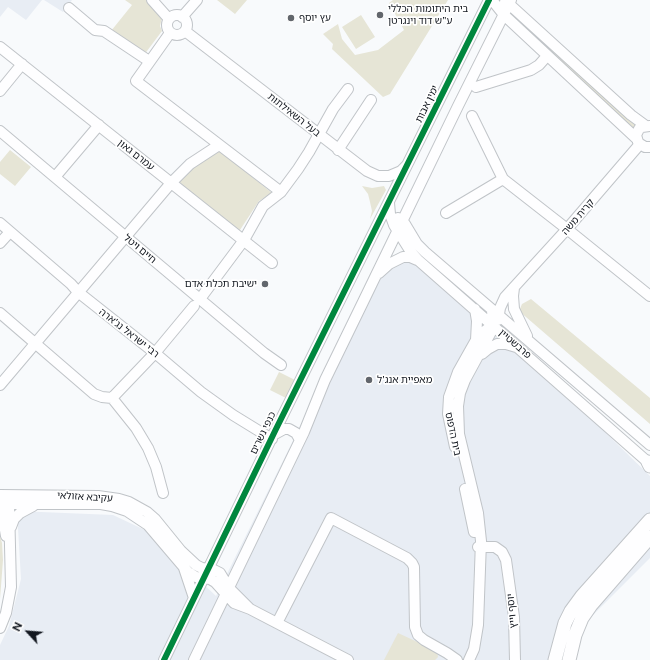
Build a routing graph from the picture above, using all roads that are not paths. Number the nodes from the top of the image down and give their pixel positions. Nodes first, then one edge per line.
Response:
1 (152, 0) edge
2 (197, 0) edge
3 (491, 0) edge
4 (499, 0) edge
5 (510, 2) edge
6 (69, 8) dead end
7 (504, 15) junction
8 (182, 17) junction
9 (169, 19) junction
10 (185, 31) junction
11 (520, 31) junction
12 (170, 33) junction
13 (495, 33) junction
14 (0, 47) edge
15 (547, 56) junction
16 (149, 61) junction
17 (22, 64) junction
18 (476, 87) dead end
19 (348, 89) dead end
20 (0, 91) edge
21 (371, 100) dead end
22 (472, 116) dead end
23 (99, 125) junction
24 (648, 126) edge
25 (0, 131) edge
26 (319, 134) junction
27 (219, 144) junction
28 (644, 146) edge
29 (338, 150) junction
30 (408, 164) junction
31 (55, 177) junction
32 (503, 179) junction
33 (171, 183) junction
34 (281, 192) junction
35 (446, 213) dead end
36 (387, 217) junction
37 (403, 222) junction
38 (0, 223) edge
39 (567, 229) junction
40 (398, 231) junction
41 (10, 232) junction
42 (126, 237) junction
43 (244, 240) junction
44 (0, 243) edge
45 (418, 260) junction
46 (272, 263) dead end
47 (374, 279) junction
48 (511, 291) junction
49 (78, 292) junction
50 (650, 296) edge
51 (197, 303) junction
52 (477, 305) junction
53 (0, 313) edge
54 (498, 321) junction
55 (476, 340) junction
56 (530, 341) junction
57 (35, 343) junction
58 (520, 348) junction
59 (155, 353) junction
60 (476, 360) junction
61 (281, 365) dead end
62 (0, 385) edge
63 (112, 398) junction
64 (270, 436) junction
65 (300, 440) junction
66 (650, 445) edge
67 (649, 464) edge
68 (163, 493) dead end
69 (3, 501) edge
70 (36, 505) junction
71 (649, 520) edge
72 (5, 528) edge
73 (650, 537) edge
74 (480, 549) junction
75 (216, 552) junction
76 (186, 563) junction
77 (206, 574) junction
78 (228, 591) junction
79 (194, 598) junction
80 (277, 623) junction
81 (0, 628) edge
82 (445, 656) edge
83 (164, 660) edge
84 (194, 660) edge
85 (348, 660) edge
86 (457, 660) edge
87 (464, 660) edge
88 (469, 660) edge
89 (516, 660) edge
90 (556, 660) edge
91 (569, 660) edge

1 - 9 street
2 - 8 street
3 - 7 street
3 - 30 street, ימין אבות
4 - 5 street
5 - 7 street
5 - 24 street
6 - 16 street
7 - 11 street
7 - 13 street
8 - 9 street
8 - 10 street
9 - 12 street
10 - 12 street
10 - 26 street, בעל השאילתות
11 - 13 street
11 - 15 street
12 - 16 street
13 - 37 street
14 - 17 street, עמרם גאון
15 - 18 street
15 - 28 street
16 - 27 street
17 - 20 street
17 - 23 street, עמרם גאון
19 - 26 street
21 - 29 street
22 - 32 street
23 - 31 street
23 - 33 street, עמרם גאון
24 - 28 street, קרית משה
25 - 31 street, חיים ויטל
26 - 29 street, בעל השאילתות
26 - 34 street
27 - 33 street
27 - 34 street
28 - 39 street, קרית משה
29 - 30 street, בעל השאילתות
30 - 36 street, ימין אבות
31 - 42 street, חיים ויטל
32 - 35 street
32 - 39 street
33 - 42 street
33 - 43 street, עמרם גאון
34 - 43 street
36 - 37 street
36 - 40 street, פרבשטיין
36 - 64 street, כנפי נשרים
37 - 40 street
37 - 52 street, פרבשטיין
38 - 41 street, רבי ישראל נג'ארה
39 - 48 street, קרית משה
39 - 50 street
40 - 45 street, פרבשטיין
40 - 47 street
41 - 44 street
41 - 49 street, רבי ישראל נג'ארה
42 - 49 street
42 - 51 street, חיים ויטל
43 - 46 street, עמרם גאון
43 - 51 street
45 - 47 street
45 - 52 street, פרבשטיין
47 - 65 street
48 - 52 street
48 - 54 street, קרית משה
48 - 56 street
49 - 57 street
49 - 59 street, רבי ישראל נג'ארה
51 - 59 street
51 - 61 street, חיים ויטל
52 - 54 street, פרבשטיין
52 - 54 street, פרבשטיין
52 - 55 street
53 - 57 street
54 - 55 street, בית הדפוס
54 - 56 street, פרבשטיין
54 - 58 street, פרבשטיין
54 - 60 street, בית הדפוס
55 - 74 street, בית הדפוס
56 - 66 street, פרבשטיין
57 - 62 street
57 - 63 street
58 - 60 street
58 - 67 street, פרבשטיין
59 - 63 street
59 - 64 street, רבי ישראל נג'ארה
60 - 74 street, בית הדפוס
63 - 68 street
64 - 65 street
64 - 75 street, כנפי נשרים
65 - 78 street
69 - 70 street, עקיבא אזולאי
69 - 72 street
69 - 76 street, עקיבא אזולאי
70 - 72 street
70 - 76 street, עקיבא אזולאי
71 - 90 main road
72 - 81 street
73 - 91 main road
74 - 88 street, בית הדפוס
74 - 89 street, יוסף וייץ
75 - 76 street
75 - 77 street, כנפי נשרים
76 - 77 street, עקיבא אזולאי
76 - 79 street
77 - 78 street, עקיבא אזולאי
77 - 79 street, כנפי נשרים
78 - 80 street, עקיבא אזולאי
78 - 84 street
79 - 83 street, כנפי נשרים
80 - 82 street
80 - 85 street, עקיבא אזולאי
82 - 86 street
82 - 87 street

